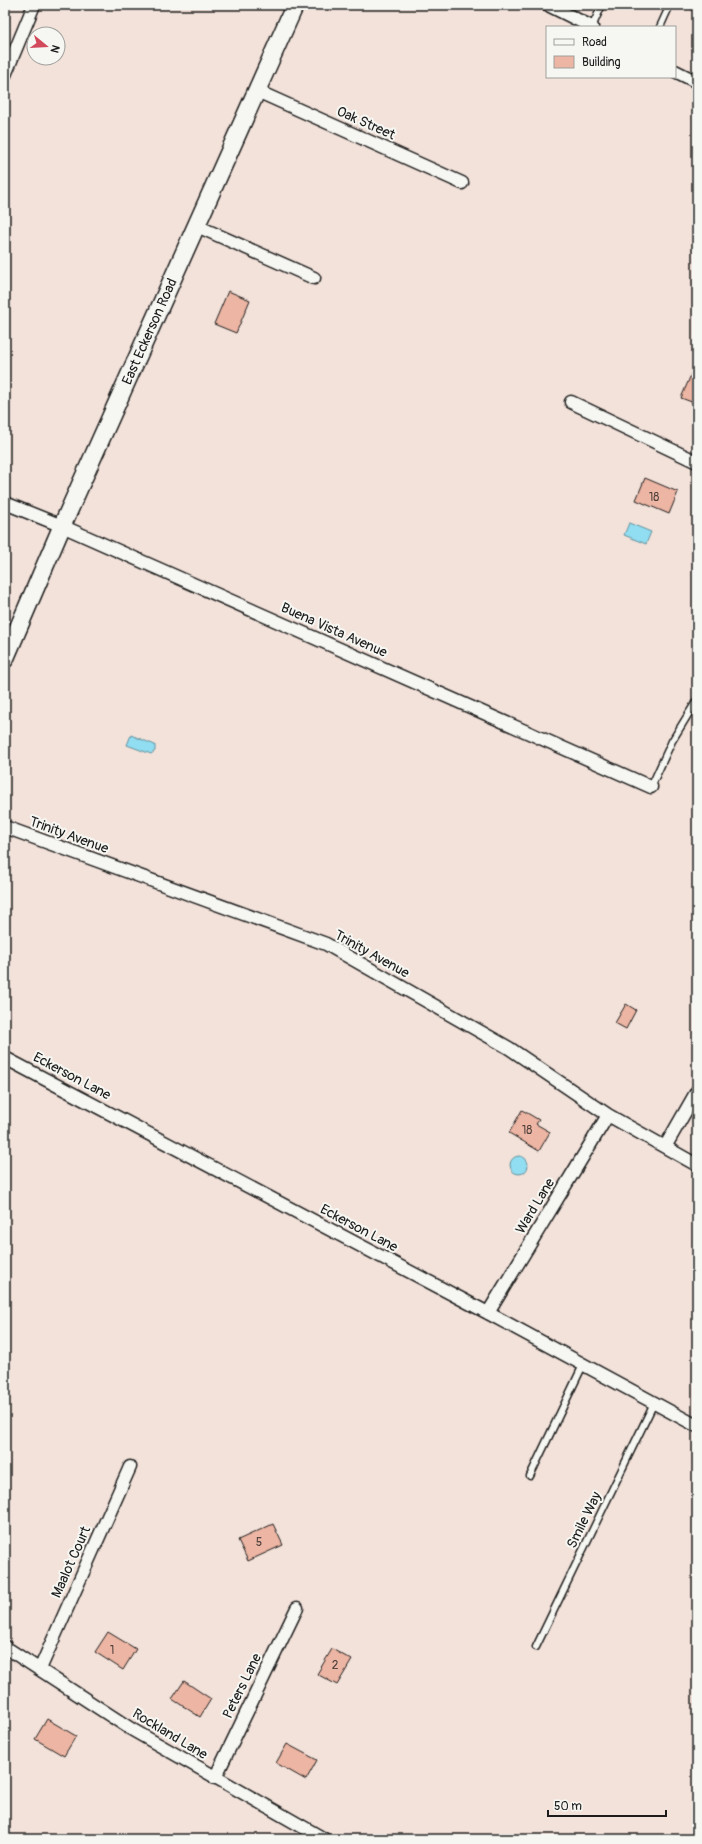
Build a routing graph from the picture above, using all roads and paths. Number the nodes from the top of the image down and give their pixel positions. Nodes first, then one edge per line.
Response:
1 (34, 5) edge
2 (295, 5) edge
3 (548, 5) edge
4 (602, 5) edge
5 (670, 5) edge
6 (590, 26) edge
7 (592, 26) edge
8 (660, 26) edge
9 (676, 72) edge
10 (5, 75) edge
11 (697, 82) edge
12 (257, 91) junction
13 (462, 183) dead end
14 (197, 226) junction
15 (314, 278) dead end
16 (571, 402) dead end
17 (697, 462) edge
18 (5, 503) edge
19 (62, 526) junction
20 (5, 658) edge
21 (697, 700) edge
22 (651, 787) joint
23 (5, 827) edge
24 (5, 1058) edge
25 (697, 1091) edge
26 (608, 1115) junction
27 (665, 1147) junction
28 (697, 1165) edge
29 (488, 1313) junction
30 (584, 1365) junction
31 (654, 1403) junction
32 (697, 1426) edge
33 (130, 1467) dead end
34 (530, 1476) dead end
35 (297, 1608) dead end
36 (5, 1646) edge
37 (536, 1648) dead end
38 (40, 1669) junction
39 (215, 1778) junction
40 (324, 1839) edge

1 - 10 street
2 - 12 street, East Eckerson Road
3 - 6 street
4 - 7 lane
5 - 8 lane
9 - 11 street
12 - 13 street, Oak Street
12 - 14 street, East Eckerson Road
14 - 15 street
14 - 19 street, East Eckerson Road
16 - 17 street
18 - 19 street, Buena Vista Avenue
19 - 20 street, East Eckerson Road
19 - 22 street, Buena Vista Avenue
21 - 22 lane
23 - 26 street, Trinity Avenue
24 - 29 street, Eckerson Lane
25 - 27 street
26 - 27 street, Trinity Avenue
26 - 29 street, Ward Lane
27 - 28 street, Trinity Avenue
29 - 30 street, Eckerson Lane
30 - 31 street, Eckerson Lane
30 - 34 lane
31 - 32 street, Eckerson Lane
31 - 37 lane, Smile Way
33 - 38 street, Maalot Court
35 - 39 street, Peters Lane
36 - 38 street, Rockland Lane
38 - 39 street, Rockland Lane
39 - 40 street, Rockland Lane

